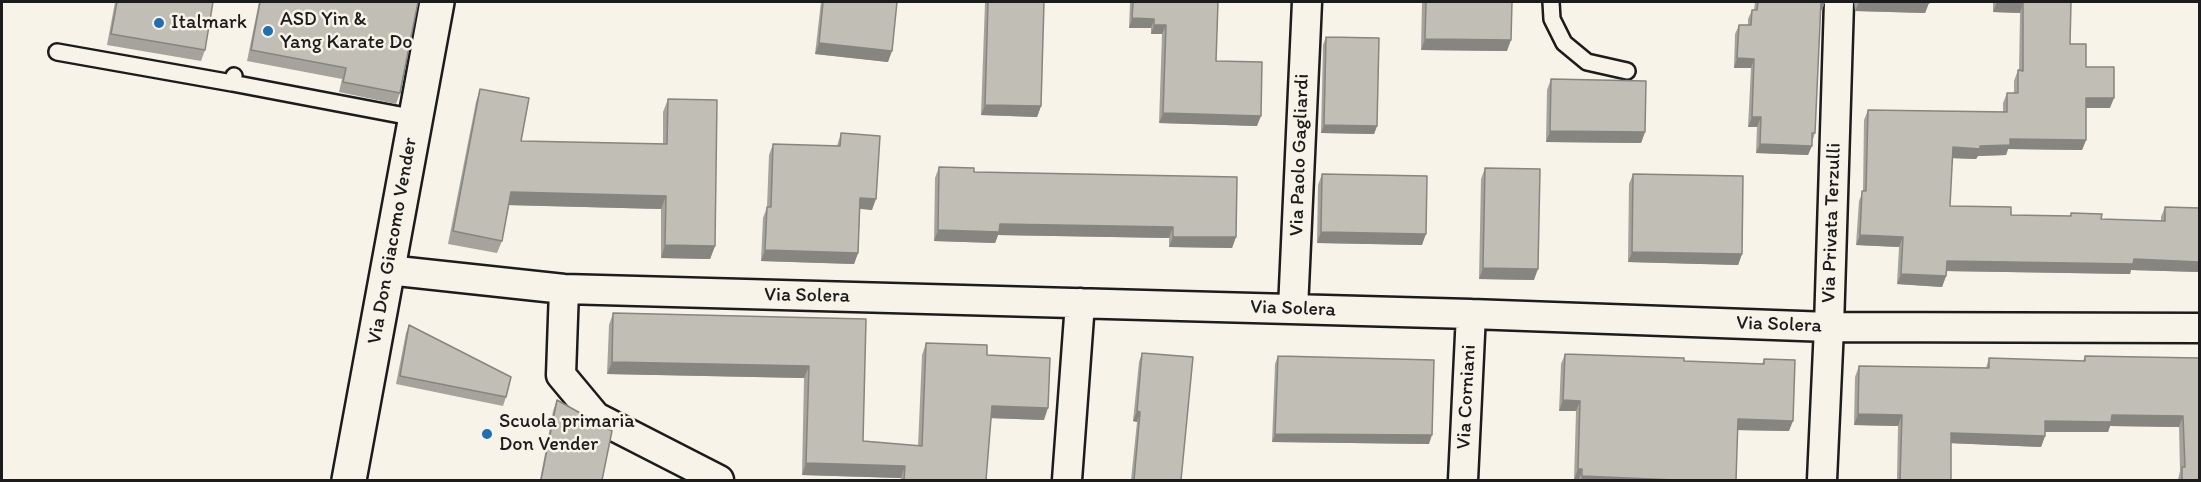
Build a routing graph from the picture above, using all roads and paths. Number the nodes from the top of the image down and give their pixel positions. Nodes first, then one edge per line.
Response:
1 (437, 2) edge
2 (1306, 2) edge
3 (1551, 2) edge
4 (1839, 2) edge
5 (57, 52) dead end
6 (1627, 71) dead end
7 (416, 118) junction
8 (388, 270) junction
9 (564, 289) junction
10 (1080, 303) junction
11 (1293, 309) junction
12 (1471, 314) junction
13 (1830, 327) junction
14 (2199, 328) edge
15 (349, 480) edge
16 (719, 480) edge
17 (1067, 480) edge
18 (1463, 480) edge
19 (1822, 480) edge

1 - 7 street, Via Don Giacomo Vender
2 - 11 street, Via Paolo Gagliardi
3 - 6 lane
4 - 13 street, Via Privata Terzulli
5 - 7 lane
7 - 8 street, Via Don Giacomo Vender
8 - 9 street, Via Solera
8 - 15 street, Via Don Giacomo Vender
9 - 10 street, Via Solera
9 - 16 street
10 - 11 street, Via Solera
10 - 17 street
11 - 12 street, Via Solera
12 - 13 street, Via Solera
12 - 18 street, Via Corniani
13 - 14 street, Via Solera
13 - 19 street, Via Privata Terzulli

